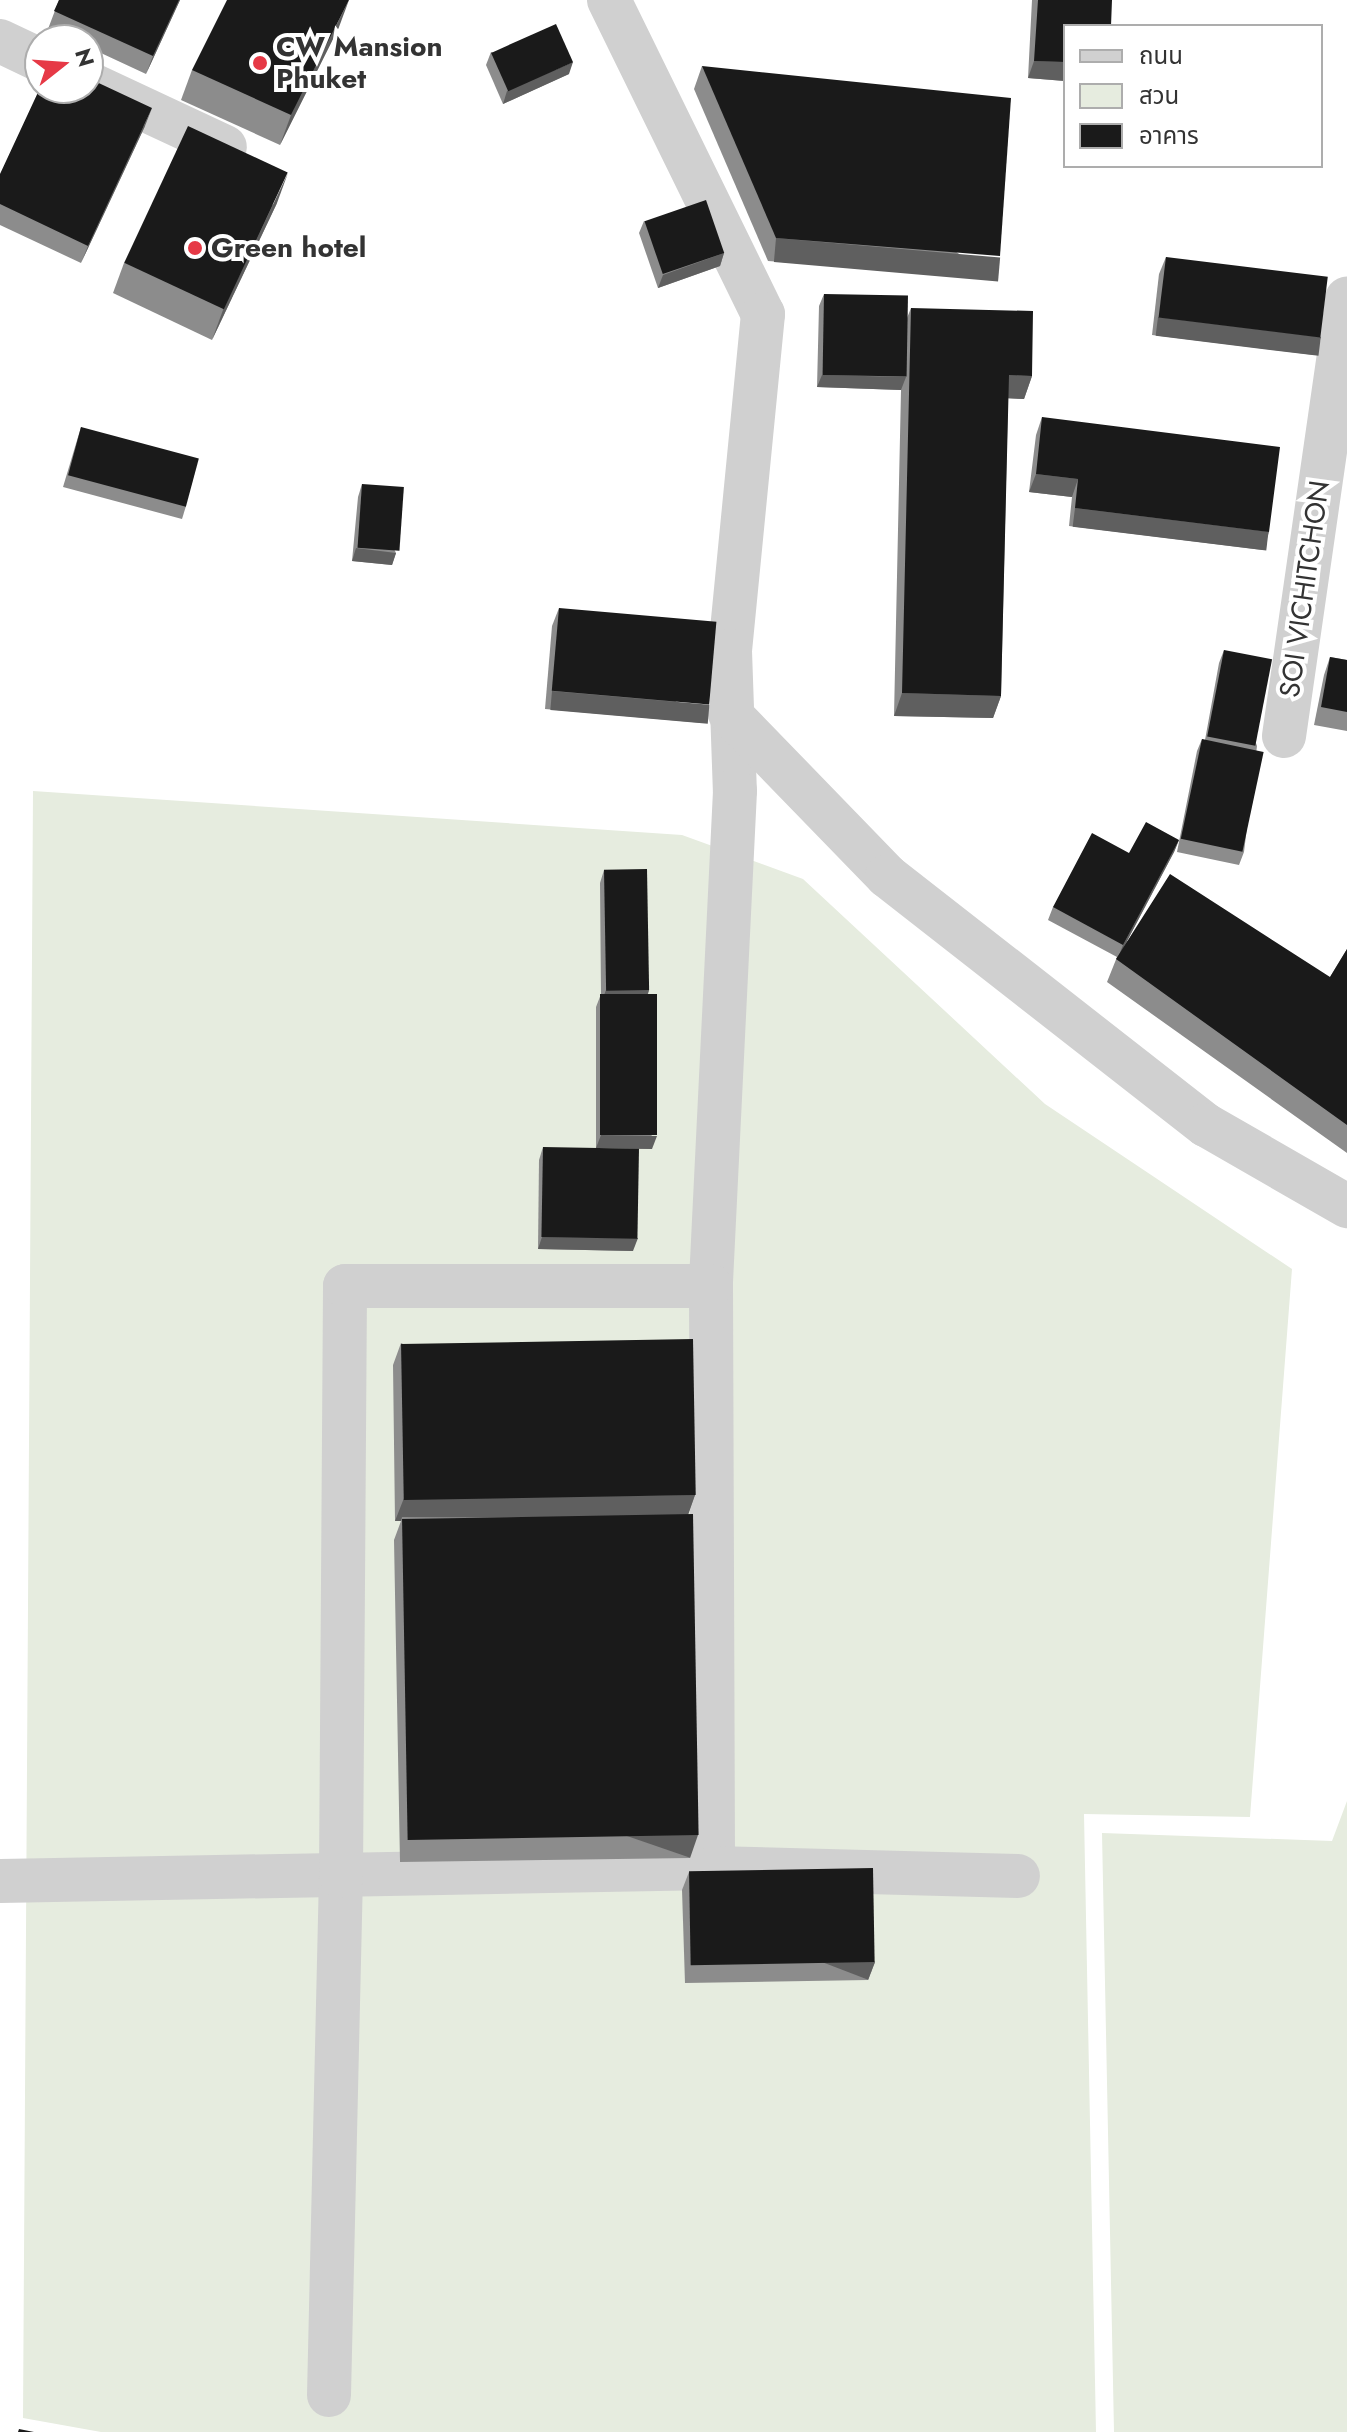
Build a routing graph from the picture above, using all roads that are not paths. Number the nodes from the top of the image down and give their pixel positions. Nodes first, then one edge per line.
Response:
1 (609, 0) edge
2 (0, 41) edge
3 (24, 52) edge
4 (104, 90) edge
5 (225, 147) edge
6 (1347, 299) edge
7 (730, 714) junction
8 (1284, 736) dead end
9 (1347, 1206) edge
10 (711, 1286) junction
11 (713, 1868) junction
12 (341, 1876) junction
13 (1018, 1876) dead end
14 (0, 1881) edge
15 (329, 2395) dead end

1 - 7 street
2 - 3 street
4 - 5 street
6 - 8 street, SOI VICHITCHON
7 - 9 street
7 - 10 street
10 - 11 street
10 - 12 street
11 - 12 street
11 - 13 street
12 - 14 street
12 - 15 street

